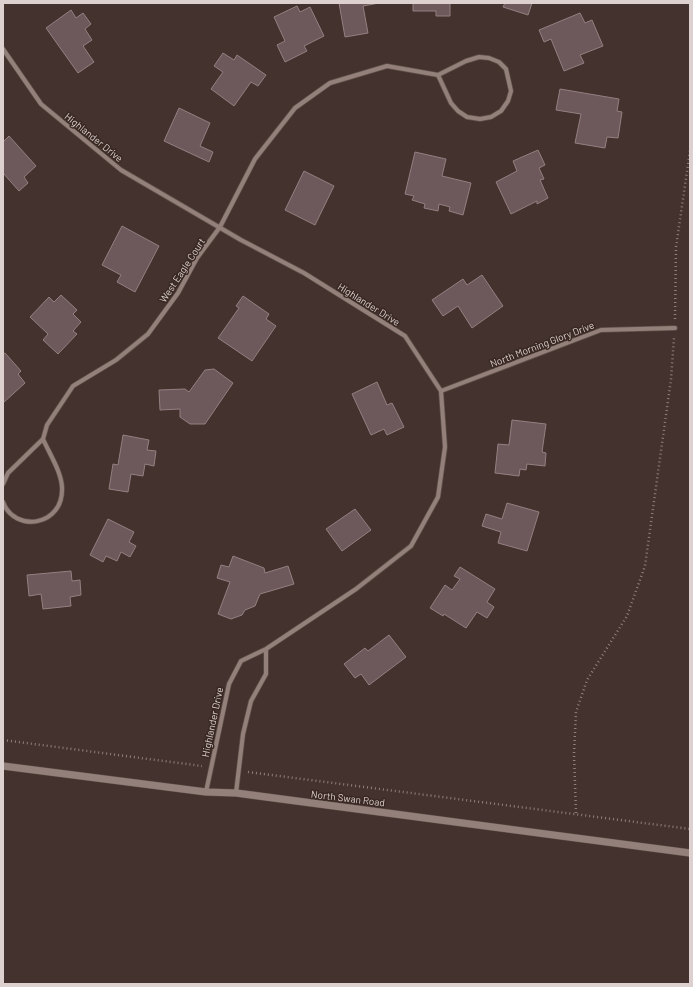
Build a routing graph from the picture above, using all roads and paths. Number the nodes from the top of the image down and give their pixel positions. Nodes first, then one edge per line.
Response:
1 (3, 49) edge
2 (438, 75) junction
3 (690, 150) edge
4 (220, 228) junction
5 (675, 328) junction
6 (441, 391) junction
7 (43, 439) junction
8 (3, 484) edge
9 (3, 502) edge
10 (266, 649) junction
11 (3, 740) edge
12 (3, 766) edge
13 (211, 768) junction
14 (239, 772) junction
15 (206, 792) junction
16 (236, 793) junction
17 (576, 813) junction
18 (690, 829) edge
19 (690, 853) edge

1 - 4 street, Highlander Drive
2 - 2 street
2 - 4 street, West Eagle Court
3 - 5 path
4 - 6 street, Highlander Drive
4 - 7 street, West Eagle Court
5 - 6 street, North Morning Glory Drive
5 - 17 path
6 - 10 street, Highlander Drive
7 - 8 street, West Eagle Court
7 - 9 street
10 - 13 street, Highlander Drive
10 - 14 street
11 - 13 path
12 - 15 street, North Swan Road
13 - 15 street, Highlander Drive
14 - 16 street
14 - 17 path
15 - 16 street, North Swan Road
16 - 19 street, North Swan Road
17 - 18 path

